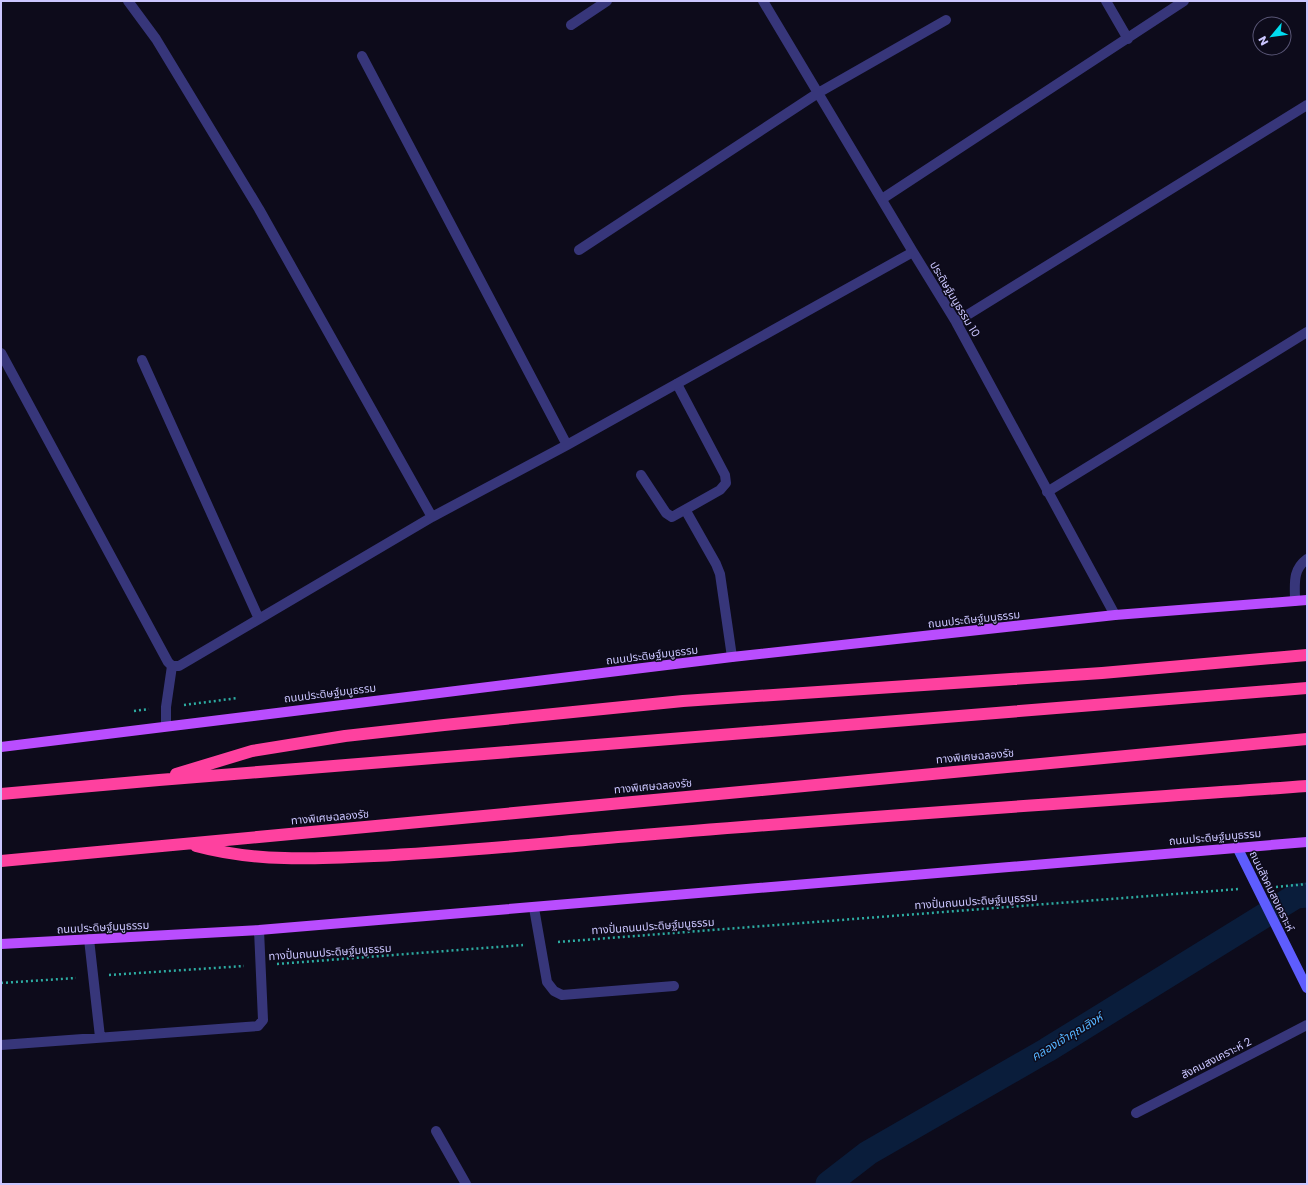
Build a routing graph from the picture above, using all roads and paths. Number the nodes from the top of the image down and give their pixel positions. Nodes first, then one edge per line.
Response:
1 (128, 1) edge
2 (606, 1) edge
3 (764, 1) edge
4 (1106, 1) edge
5 (1184, 1) edge
6 (946, 20) dead end
7 (571, 25) dead end
8 (1128, 38) junction
9 (362, 56) dead end
10 (818, 93) junction
11 (1307, 105) edge
12 (882, 199) junction
13 (579, 250) dead end
14 (913, 252) junction
15 (956, 322) junction
16 (1307, 332) edge
17 (1, 353) edge
18 (142, 360) dead end
19 (677, 384) junction
20 (567, 445) junction
21 (641, 475) dead end
22 (1047, 492) junction
23 (686, 511) junction
24 (432, 517) junction
25 (1307, 559) edge
26 (1307, 600) edge
27 (1295, 601) junction
28 (1115, 615) junction
29 (259, 619) junction
30 (1307, 655) edge
31 (732, 657) junction
32 (172, 666) junction
33 (1307, 688) edge
34 (166, 725) junction
35 (1307, 739) edge
36 (1, 747) edge
37 (159, 780) junction
38 (1307, 786) edge
39 (1, 794) edge
40 (1307, 842) edge
41 (187, 844) junction
42 (1237, 847) junction
43 (1, 860) edge
44 (1307, 884) edge
45 (1257, 888) junction
46 (534, 908) junction
47 (259, 930) junction
48 (89, 939) junction
49 (540, 943) junction
50 (1, 944) edge
51 (260, 965) junction
52 (94, 977) junction
53 (1, 983) edge
54 (674, 986) dead end
55 (1307, 988) edge
56 (1307, 1025) edge
57 (100, 1037) junction
58 (1, 1045) edge
59 (1136, 1113) dead end
60 (436, 1131) dead end
61 (466, 1184) edge

1 - 24 street
2 - 7 street
3 - 10 street, ประดิษฐ์มนูธรรม 10
4 - 8 street
5 - 8 street
6 - 10 street
8 - 12 street
9 - 20 street
10 - 12 street, ประดิษฐ์มนูธรรม 10
10 - 13 street
11 - 15 street
12 - 14 street, ประดิษฐ์มนูธรรม 10
14 - 15 street, ประดิษฐ์มนูธรรม 10
14 - 19 street
15 - 22 street, ประดิษฐ์มนูธรรม 10
16 - 22 street
17 - 32 street
18 - 29 street
19 - 20 street
19 - 23 street
20 - 24 street
21 - 23 street
22 - 28 street, ประดิษฐ์มนูธรรม 10
23 - 31 street
24 - 29 street
25 - 27 street
26 - 27 main road, ถนนประดิษฐ์มนูธรรม
27 - 28 main road, ถนนประดิษฐ์มนูธรรม
28 - 31 main road, ถนนประดิษฐ์มนูธรรม
29 - 32 street
30 - 37 highway
31 - 34 main road, ถนนประดิษฐ์มนูธรรม
32 - 34 street
33 - 37 highway
34 - 36 main road, ถนนประดิษฐ์มนูธรรม
35 - 41 highway, ทางพิเศษฉลองรัช
37 - 39 highway
38 - 41 highway
40 - 42 main road, ถนนประดิษฐ์มนูธรรม
41 - 43 highway, ทางพิเศษฉลองรัช
42 - 45 main road, ถนนสังคมสงเคราะห์
42 - 46 main road, ถนนประดิษฐ์มนูธรรม
44 - 45 path, ทางปั่นถนนประดิษฐ์มนูธรรม
45 - 49 path, ทางปั่นถนนประดิษฐ์มนูธรรม
45 - 55 main road, ถนนสังคมสงเคราะห์
46 - 47 main road, ถนนประดิษฐ์มนูธรรม
46 - 49 street
47 - 48 main road, ถนนประดิษฐ์มนูธรรม
47 - 51 street
48 - 50 main road, ถนนประดิษฐ์มนูธรรม
48 - 52 street
49 - 51 path, ทางปั่นถนนประดิษฐ์มนูธรรม
49 - 54 street
51 - 52 path, ทางปั่นถนนประดิษฐ์มนูธรรม
51 - 57 street
52 - 53 path, ทางปั่นถนนประดิษฐ์มนูธรรม
52 - 57 street
56 - 59 street, สังคมสงเคราะห์ 2
57 - 58 street
60 - 61 street

